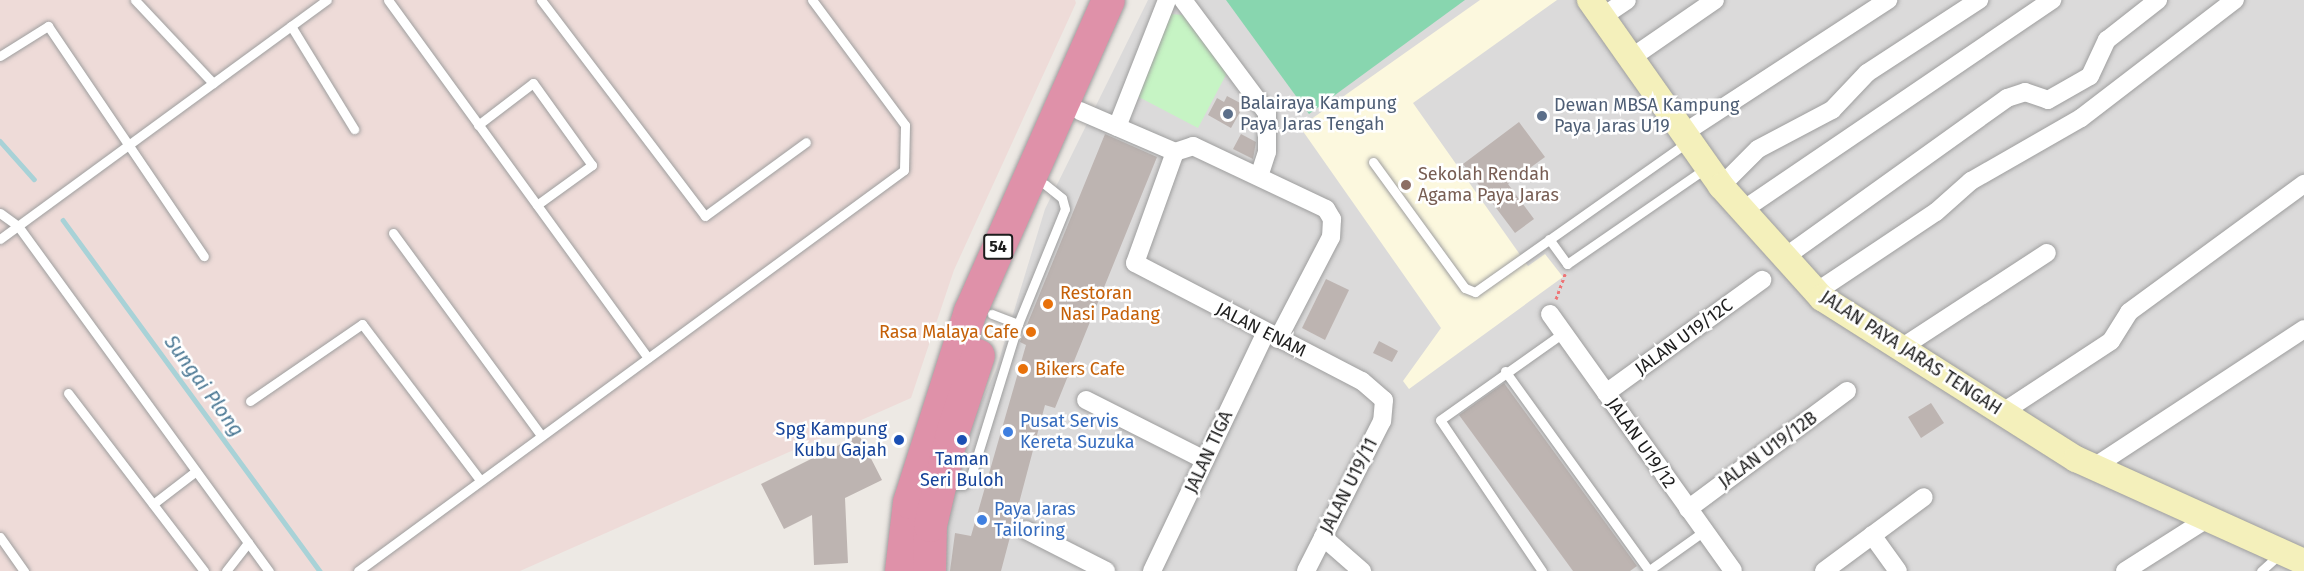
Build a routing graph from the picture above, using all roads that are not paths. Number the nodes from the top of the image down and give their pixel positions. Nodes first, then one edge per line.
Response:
1 (135, 0) edge
2 (327, 0) edge
3 (388, 0) edge
4 (541, 0) edge
5 (812, 0) edge
6 (1108, 0) edge
7 (1132, 0) edge
8 (1167, 0) edge
9 (1183, 0) edge
10 (1627, 0) edge
11 (1715, 0) edge
12 (1888, 0) edge
13 (1979, 0) edge
14 (2052, 0) edge
15 (2158, 0) edge
16 (2235, 0) edge
17 (1596, 9) edge
18 (291, 26) junction
19 (0, 56) edge
20 (1631, 58) junction
21 (213, 82) junction
22 (1080, 111) junction
23 (478, 125) junction
24 (1117, 127) junction
25 (354, 129) dead end
26 (1687, 137) junction
27 (806, 142) dead end
28 (130, 143) junction
29 (1175, 152) junction
30 (1372, 162) dead end
31 (1259, 176) junction
32 (1715, 176) junction
33 (2304, 184) edge
34 (537, 205) junction
35 (1743, 210) junction
36 (0, 213) edge
37 (18, 226) junction
38 (393, 233) dead end
39 (0, 239) edge
40 (1549, 239) junction
41 (2047, 253) dead end
42 (204, 256) dead end
43 (1785, 256) junction
44 (1762, 280) dead end
45 (1816, 292) junction
46 (1550, 314) road end
47 (2304, 329) edge
48 (1563, 333) junction
49 (1272, 336) junction
50 (1901, 348) junction
51 (648, 358) junction
52 (1505, 371) junction
53 (1847, 391) dead end
54 (68, 393) dead end
55 (1606, 393) junction
56 (250, 400) dead end
57 (1086, 400) dead end
58 (1384, 400) joint
59 (2003, 412) junction
60 (541, 435) junction
61 (1205, 460) junction
62 (2094, 467) junction
63 (196, 471) junction
64 (480, 480) junction
65 (1924, 497) dead end
66 (909, 502) junction
67 (153, 504) junction
68 (1688, 508) junction
69 (2207, 519) junction
70 (1026, 530) dead end
71 (1704, 531) junction
72 (1872, 535) junction
73 (0, 537) edge
74 (1323, 537) junction
75 (248, 543) junction
76 (2294, 556) edge
77 (24, 571) edge
78 (204, 571) edge
79 (226, 571) edge
80 (268, 571) edge
81 (358, 571) edge
82 (901, 571) edge
83 (911, 571) edge
84 (930, 571) edge
85 (1106, 571) edge
86 (1152, 571) edge
87 (1306, 571) edge
88 (1362, 571) edge
89 (1542, 571) edge
90 (1649, 571) edge
91 (1733, 571) edge
92 (1824, 571) edge
93 (1898, 571) edge
94 (2125, 571) edge
95 (2261, 571) edge

1 - 21 lane
2 - 18 lane
3 - 23 lane
4 - 27 lane
5 - 51 lane
6 - 66 highway, 54
7 - 22 highway, 54
8 - 24 street
9 - 31 street
10 - 17 street
11 - 20 street
12 - 26 street
13 - 32 street
14 - 35 street
15 - 43 street
16 - 45 street
17 - 20 street, JALAN PAYA JARAS TENGAH
18 - 21 lane
18 - 25 lane
19 - 28 lane
20 - 26 street, JALAN PAYA JARAS TENGAH
21 - 28 lane
22 - 24 street
22 - 84 highway, 54
23 - 34 lane
23 - 34 lane
24 - 29 street
26 - 32 street, JALAN PAYA JARAS TENGAH
26 - 40 lane
28 - 37 lane
28 - 42 lane
29 - 31 street, JALAN TIGA
29 - 49 street, JALAN ENAM
30 - 40 lane
31 - 49 street, JALAN TIGA
32 - 35 street, JALAN PAYA JARAS TENGAH
32 - 40 lane
33 - 59 street
34 - 51 lane
35 - 43 street, JALAN PAYA JARAS TENGAH
36 - 37 lane
37 - 39 lane
37 - 63 lane
38 - 60 lane
41 - 50 street
43 - 45 street, JALAN PAYA JARAS TENGAH
44 - 55 street, JALAN U19/12C
45 - 50 street, JALAN PAYA JARAS TENGAH
46 - 48 street, JALAN U19/12
47 - 62 street
48 - 52 lane
48 - 55 street, JALAN U19/12
49 - 58 street, JALAN ENAM
49 - 61 street, JALAN TIGA
50 - 59 street, JALAN PAYA JARAS TENGAH
51 - 60 lane
52 - 89 lane
52 - 90 lane
53 - 68 street, JALAN U19/12B
54 - 67 lane
55 - 68 street, JALAN U19/12
56 - 64 lane
57 - 61 street
58 - 74 street, JALAN U19/11
59 - 62 street, JALAN PAYA JARAS TENGAH
60 - 64 lane
61 - 86 street, JALAN TIGA
62 - 69 street, JALAN PAYA JARAS TENGAH
63 - 67 lane
63 - 75 lane
64 - 81 lane
65 - 72 street
66 - 82 highway, 54
66 - 83 highway
67 - 78 lane
68 - 71 street, JALAN U19/12
69 - 76 street, JALAN PAYA JARAS TENGAH
69 - 94 street
70 - 85 street
71 - 90 lane
71 - 91 street, JALAN U19/12
72 - 92 street
72 - 93 street
73 - 77 lane
74 - 87 street, JALAN U19/11
74 - 88 street
75 - 79 lane
75 - 80 lane
76 - 95 lane

